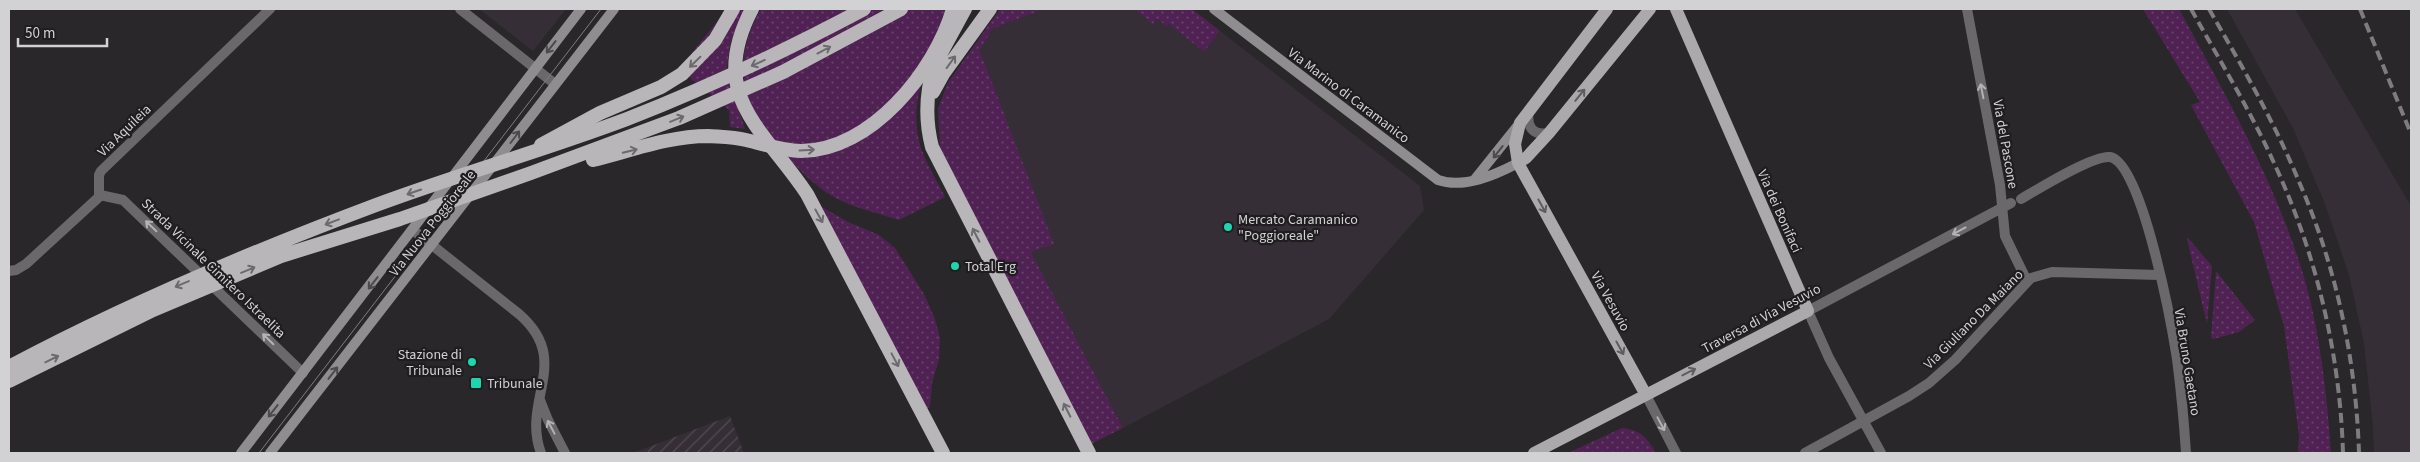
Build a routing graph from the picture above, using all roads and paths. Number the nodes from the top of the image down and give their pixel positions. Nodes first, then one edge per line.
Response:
1 (270, 9) edge
2 (460, 9) edge
3 (581, 9) edge
4 (614, 9) edge
5 (733, 9) edge
6 (752, 9) edge
7 (864, 9) edge
8 (901, 9) edge
9 (953, 9) edge
10 (966, 9) edge
11 (990, 9) edge
12 (1214, 9) edge
13 (1607, 9) edge
14 (1676, 9) edge
15 (1967, 9) edge
16 (1647, 10) edge
17 (535, 68) junction
18 (555, 84) junction
19 (1529, 110) junction
20 (928, 122) junction
21 (1520, 123) junction
22 (1549, 132) junction
23 (525, 154) junction
24 (1518, 163) junction
25 (531, 174) junction
26 (1474, 180) junction
27 (100, 195) junction
28 (2011, 203) junction
29 (413, 230) junction
30 (432, 245) junction
31 (9, 271) edge
32 (2159, 275) junction
33 (2027, 281) junction
34 (1808, 311) junction
35 (9, 367) edge
36 (303, 373) junction
37 (9, 382) edge
38 (1646, 395) junction
39 (540, 400) junction
40 (1863, 421) junction
41 (241, 453) edge
42 (270, 453) edge
43 (541, 453) edge
44 (565, 453) edge
45 (943, 453) edge
46 (1089, 453) edge
47 (1534, 453) edge
48 (1676, 453) edge
49 (1805, 453) edge
50 (1881, 453) edge
51 (2186, 453) edge

1 - 27 street, Via Aquileia
2 - 17 street
3 -> 17 main road, Via Nuova Poggioreale
4 - 18 main road, Via Nuova Poggioreale
5 -> 23 highway, bridge
6 -> 45 highway
7 -> 23 highway, bridge
25 -> 8 highway, bridge
25 -> 9 highway, bridge
10 - 20 highway
20 -> 11 highway
12 - 26 main road, Via Marino di Caramanico
13 - 19 main road
14 - 34 main road, Via dei Bonifaci
28 -> 15 street, Via del Pascone
22 -> 16 main road
17 - 18 street
17 - 29 main road, Via Nuova Poggioreale
30 -> 18 main road, Via Nuova Poggioreale
19 - 21 main road
19 - 22 street
46 -> 20 highway
21 - 24 main road
21 -> 26 main road
22 - 24 main road
23 -> 35 highway, bridge
24 - 26 main road, Via Marino di Caramanico
24 -> 38 main road, Via Vesuvio
37 -> 25 highway, bridge
27 - 31 street
36 -> 27 street, Strada Vicinale Cimitero Istraelita
28 - 32 street
28 - 33 street, Via del Pascone
28 -> 34 street, Traversa di Via Vesuvio
29 - 30 street
29 -> 36 main road, Via Nuova Poggioreale
30 - 39 street
42 -> 30 main road, Via Nuova Poggioreale
32 - 33 street, Via Giuliano Da Maiano
32 - 51 street, Via Bruno Gaetano
33 - 40 street, Via Giuliano Da Maiano
38 -> 34 main road, Traversa di Via Vesuvio
34 - 40 street, Via dei Bonifaci
36 -> 41 main road, Via Nuova Poggioreale
38 - 47 main road, Traversa di Via Vesuvio
38 -> 48 street, Via Vesuvio
39 - 43 street
44 -> 39 street
40 - 49 street, Via Giuliano Da Maiano
40 - 50 street, Via dei Bonifaci

